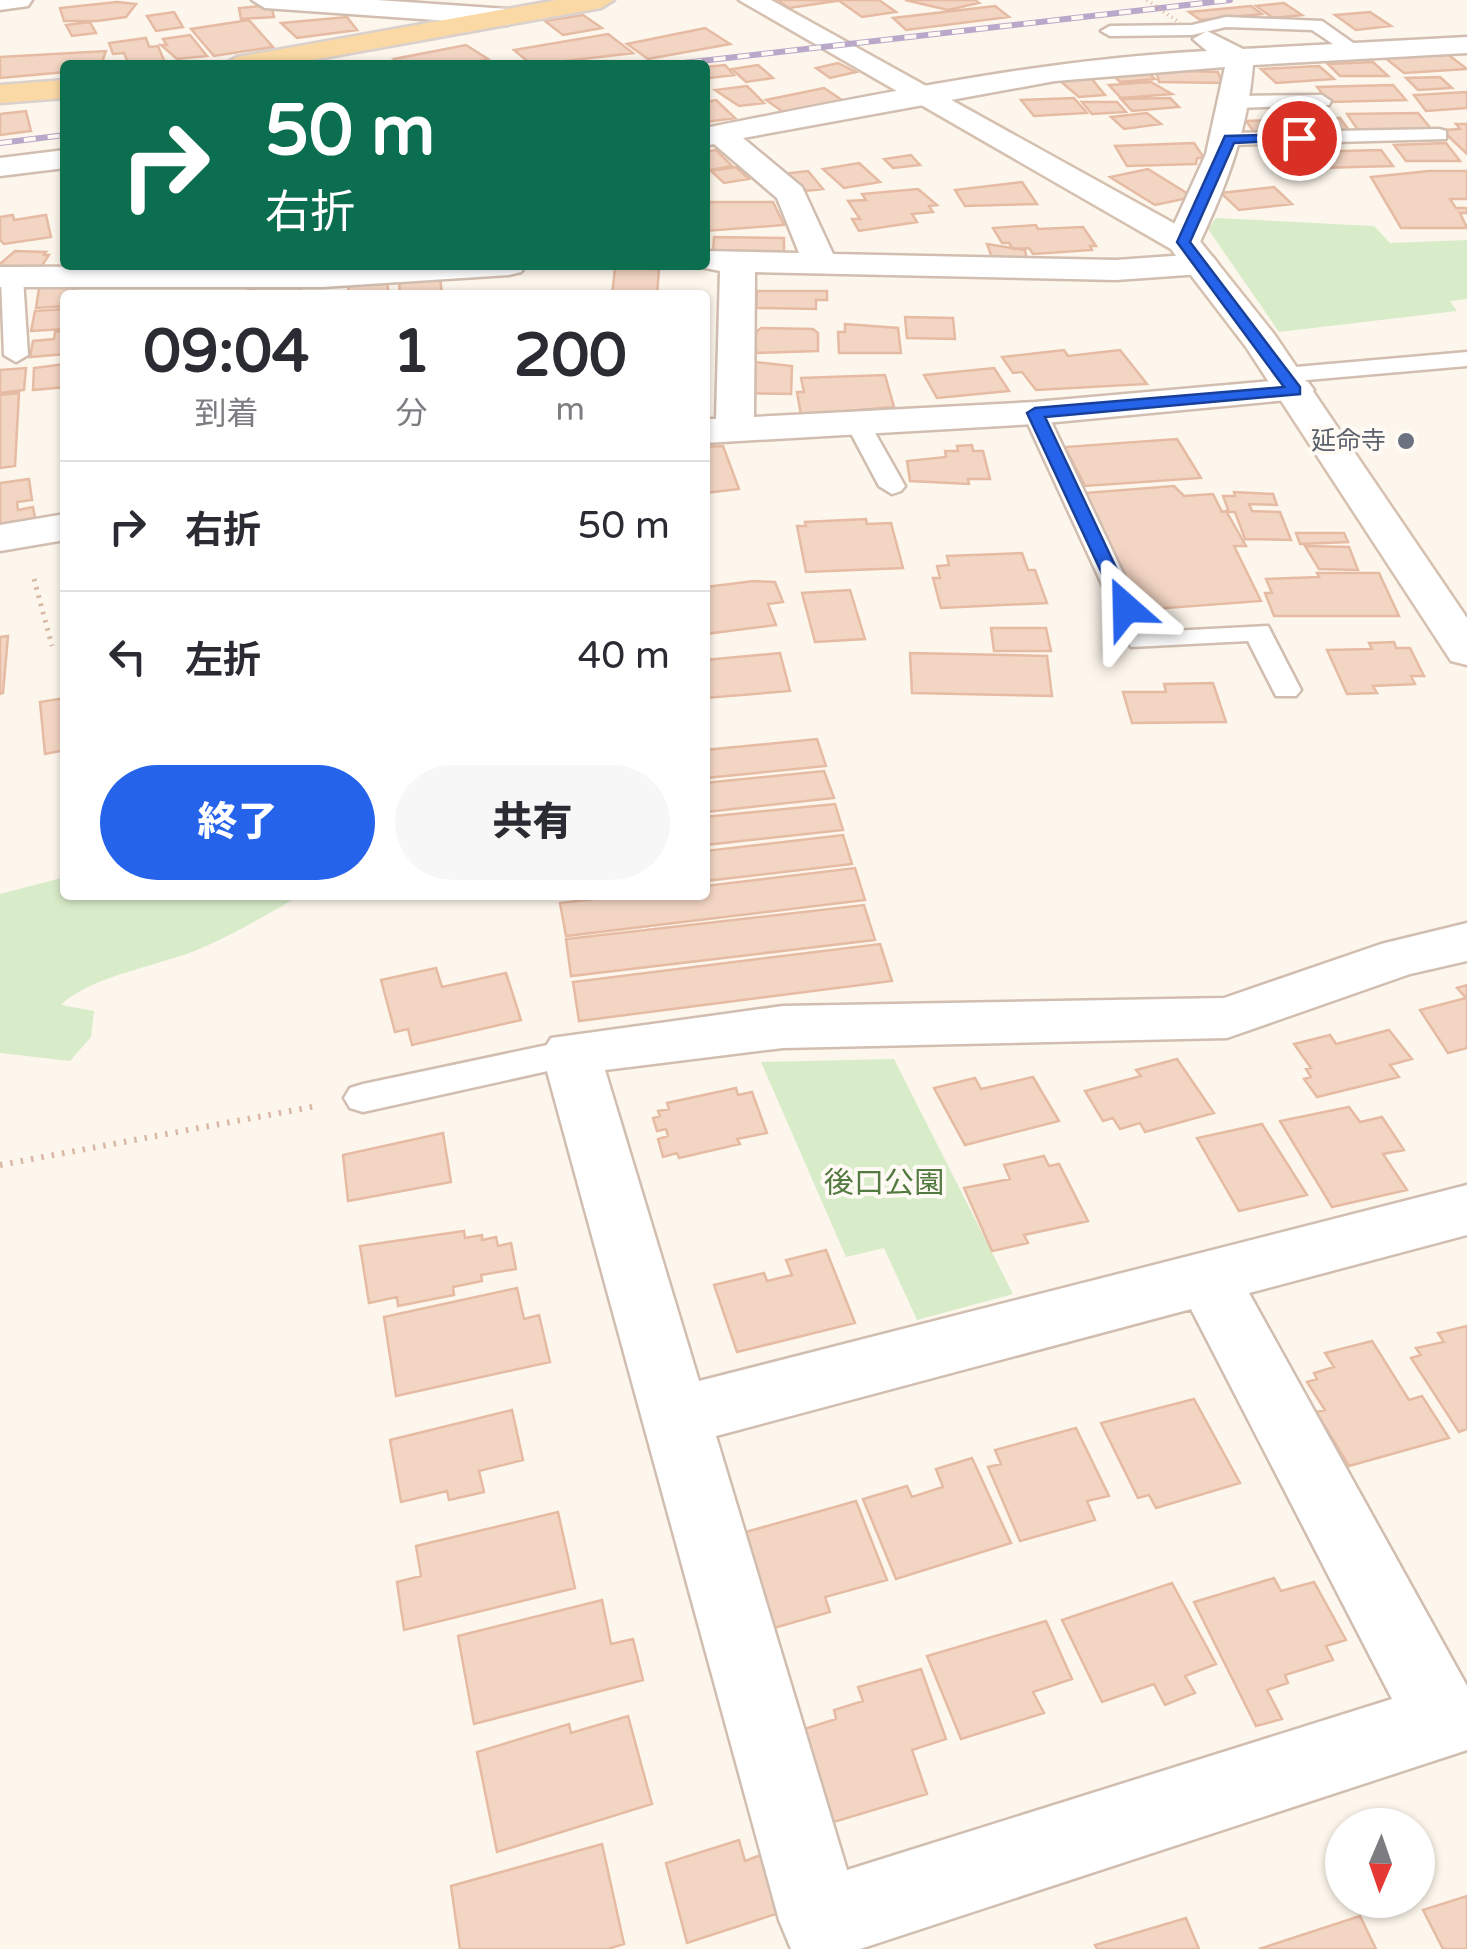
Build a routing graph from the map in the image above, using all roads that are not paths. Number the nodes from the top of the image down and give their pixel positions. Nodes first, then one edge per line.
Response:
1 (19, 0) edge
2 (265, 0) edge
3 (601, 0) edge
4 (752, 0) edge
5 (0, 2) edge
6 (507, 17) junction
7 (1186, 26) junction
8 (1110, 31) dead end
9 (1466, 46) edge
10 (1356, 52) junction
11 (265, 60) edge
12 (1240, 60) junction
13 (60, 89) edge
14 (0, 94) edge
15 (920, 94) junction
16 (1322, 101) dead end
17 (1236, 102) junction
18 (1440, 136) dead end
19 (713, 137) edge
20 (1229, 139) junction
21 (60, 160) edge
22 (0, 167) edge
23 (1192, 253) junction
24 (721, 261) edge
25 (821, 264) junction
26 (431, 270) edge
27 (6, 278) edge
28 (233, 286) edge
29 (16, 355) dead end
30 (1467, 359) edge
31 (1289, 383) junction
32 (1035, 413) junction
33 (858, 424) junction
34 (720, 429) edge
35 (892, 486) dead end
36 (60, 528) edge
37 (11, 536) edge
38 (1467, 651) edge
39 (1286, 690) dead end
40 (1467, 942) edge
41 (571, 1053) junction
42 (363, 1098) road end
43 (1467, 1210) edge
44 (1207, 1278) junction
45 (676, 1417) junction

1 - 5 street
2 - 6 street
3 - 6 main road
4 - 15 street
6 - 11 main road
7 - 8 lane
7 - 10 lane
7 - 12 street
9 - 10 street
10 - 12 street
12 - 15 street
12 - 17 street
13 - 14 main road
15 - 19 street
15 - 23 street
16 - 17 lane
17 - 20 street
18 - 20 lane
19 - 25 street
20 - 23 street
21 - 22 street
23 - 25 street
23 - 31 street
24 - 25 street
24 - 34 street
26 - 28 street
27 - 28 street
27 - 29 lane
30 - 31 lane
31 - 32 street
31 - 38 street
32 - 33 street
32 - 39 lane
33 - 34 street
33 - 35 lane
36 - 37 street
40 - 41 street
41 - 42 lane
41 - 45 street
43 - 44 street
44 - 45 street
44 - 45 street

